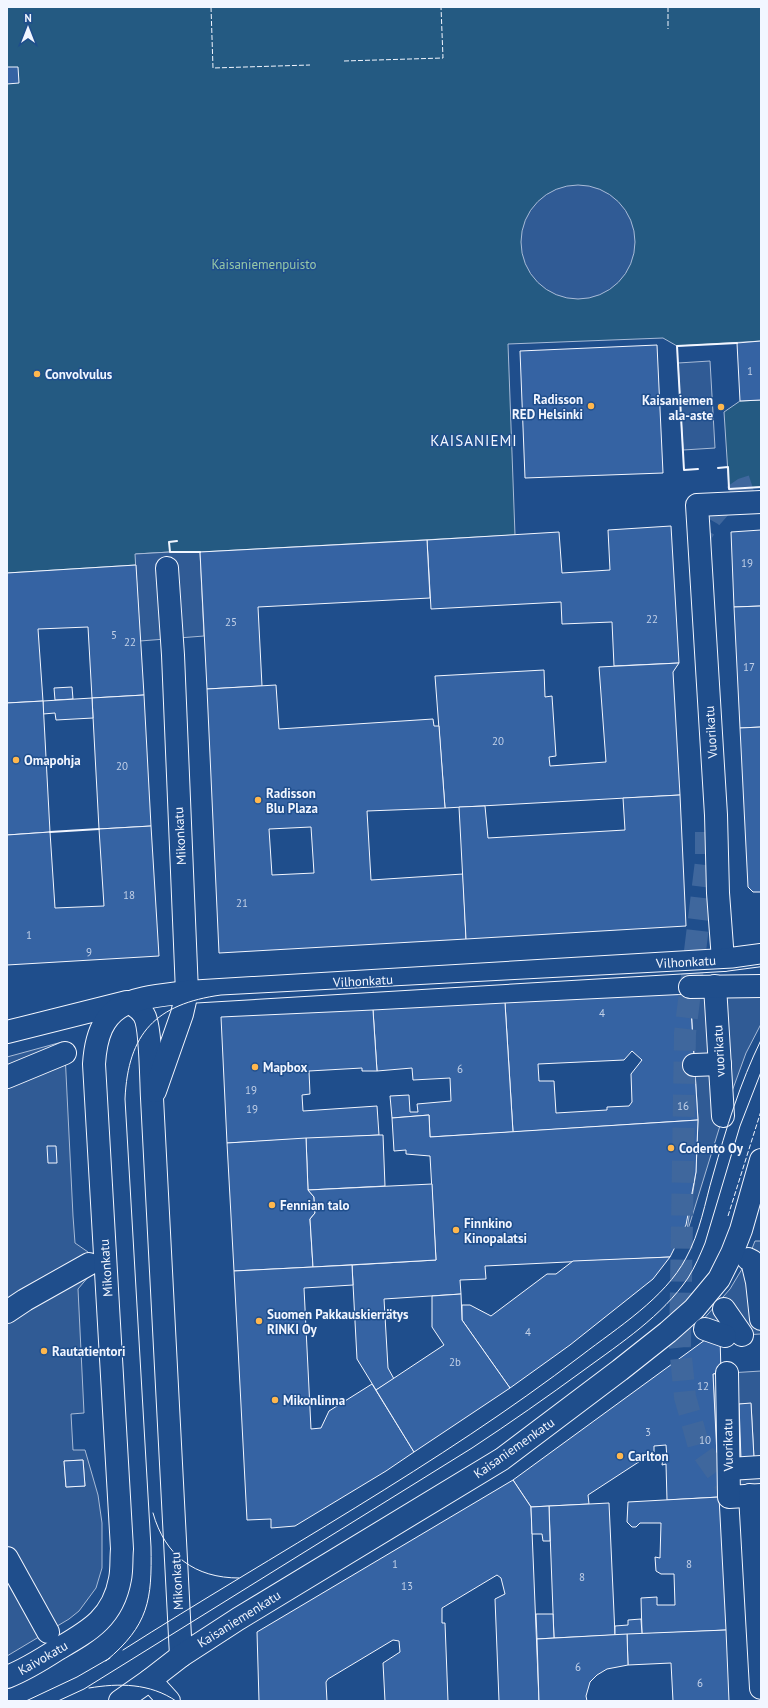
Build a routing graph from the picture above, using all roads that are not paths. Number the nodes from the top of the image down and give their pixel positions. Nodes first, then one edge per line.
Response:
1 (761, 502) edge
2 (167, 568) dead end
3 (723, 960) junction
4 (760, 976) edge
5 (715, 986) junction
6 (690, 987) dead end
7 (187, 992) junction
8 (127, 1002) junction
9 (7, 1032) edge
10 (65, 1053) dead end
11 (720, 1064) junction
12 (694, 1065) dead end
13 (7, 1077) edge
14 (152, 1098) junction
15 (723, 1116) dead end
16 (761, 1160) edge
17 (748, 1259) dead end
18 (89, 1264) dead end
19 (759, 1282) edge
20 (724, 1309) dead end
21 (760, 1310) edge
22 (7, 1312) edge
23 (705, 1329) dead end
24 (727, 1373) dead end
25 (761, 1467) edge
26 (729, 1469) junction
27 (755, 1495) edge
28 (7, 1558) edge
29 (48, 1632) dead end
30 (80, 1637) joint
31 (181, 1656) junction
32 (7, 1678) edge
33 (150, 1680) junction
34 (761, 1688) edge
35 (120, 1701) edge
36 (169, 1701) edge

1 - 3 street, Vuorikatu
2 - 7 street, Mikonkatu
3 - 4 street
3 - 7 street, Vilhonkatu
4 - 5 street
5 - 6 street
5 - 11 street, vuorikatu
7 - 8 street, Vilhonkatu
7 - 14 street, Mikonkatu
8 - 9 street, Vilhonkatu
8 - 14 street, Mikonkatu
8 - 30 street, Mikonkatu
10 - 13 street
11 - 12 street
11 - 15 street, vuorikatu
14 - 31 street, Mikonkatu
16 - 31 street, Kaisaniemenkatu
17 - 19 street
18 - 22 street
19 - 21 street
20 - 23 street
24 - 26 street, Vuorikatu
25 - 26 street
26 - 27 street, Vuorikatu
27 - 34 street, Vuorikatu
28 - 29 street
30 - 32 street, Kaivokatu
31 - 33 street
33 - 35 street
33 - 36 street

